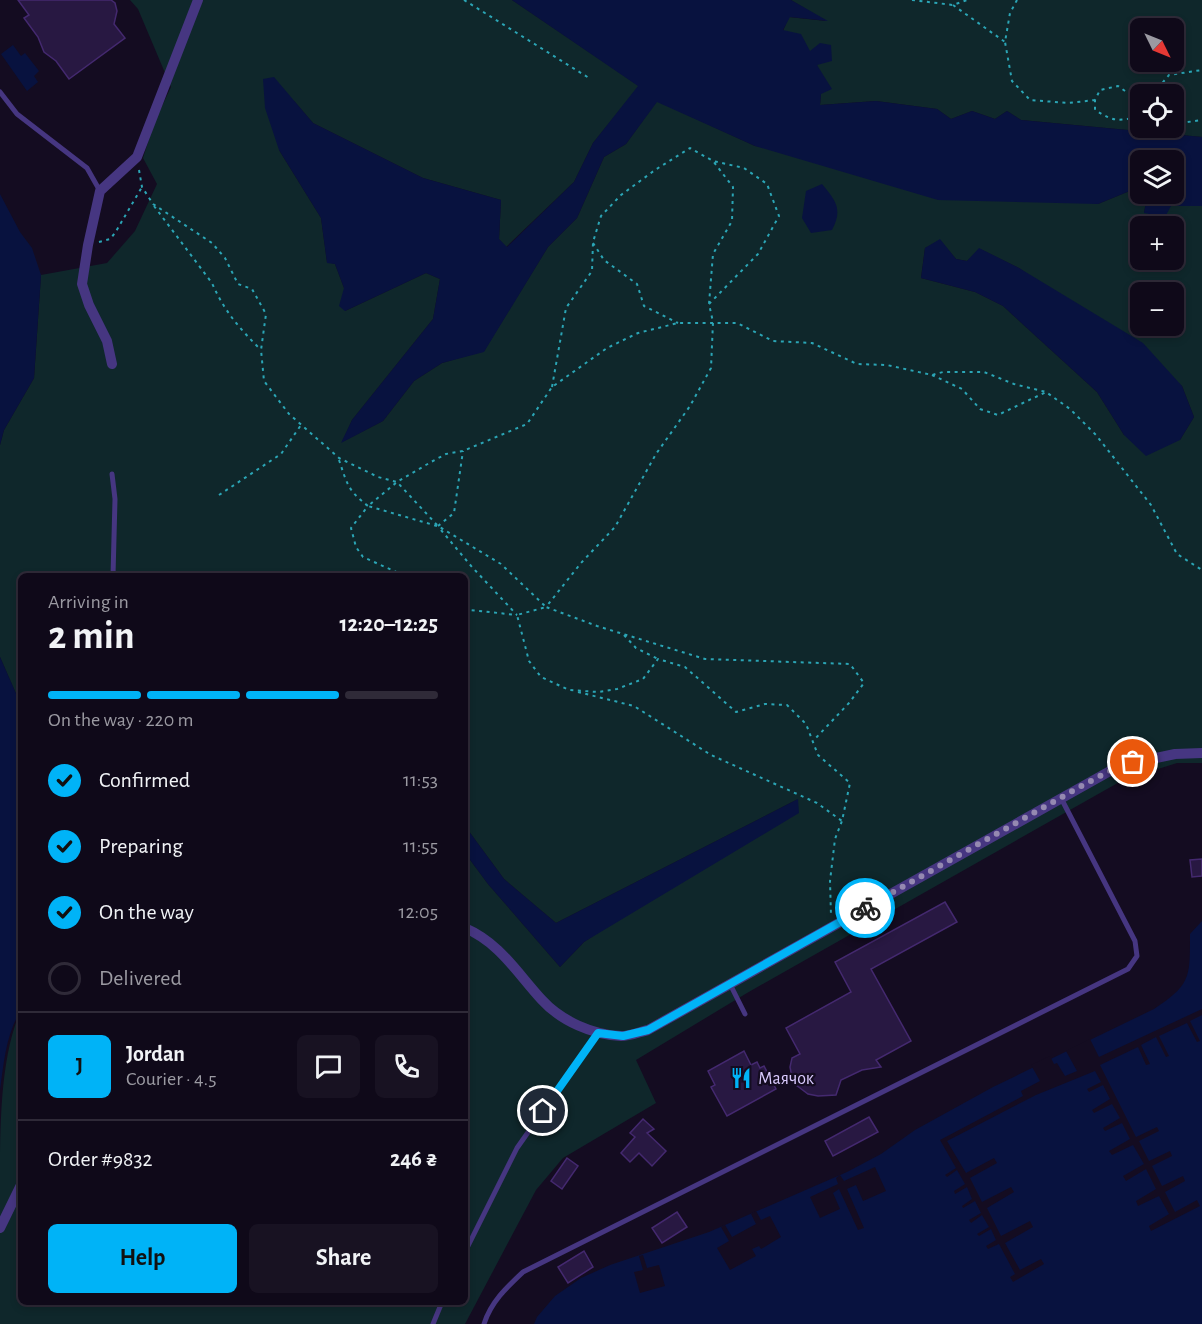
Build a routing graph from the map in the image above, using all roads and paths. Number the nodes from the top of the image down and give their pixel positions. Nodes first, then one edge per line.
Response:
1 (198, 0) edge
2 (464, 0) edge
3 (912, 0) edge
4 (967, 0) edge
5 (1017, 0) edge
6 (954, 5) junction
7 (1005, 42) junction
8 (1202, 70) edge
9 (589, 78) dead end
10 (1161, 84) edge
11 (0, 92) edge
12 (1130, 95) edge
13 (1095, 100) junction
14 (1130, 119) edge
15 (1202, 120) edge
16 (1184, 123) edge
17 (137, 157) junction
18 (713, 161) junction
19 (141, 187) junction
20 (100, 191) junction
21 (153, 204) junction
22 (593, 243) junction
23 (88, 245) junction
24 (709, 304) junction
25 (713, 322) junction
26 (678, 324) junction
27 (261, 350) junction
28 (112, 364) dead end
29 (932, 375) junction
30 (552, 387) junction
31 (1046, 392) junction
32 (301, 425) junction
33 (463, 451) junction
34 (339, 458) junction
35 (112, 474) dead end
36 (397, 482) junction
37 (219, 495) dead end
38 (368, 506) junction
39 (438, 526) junction
40 (1202, 570) edge
41 (113, 573) edge
42 (398, 573) edge
43 (546, 607) junction
44 (468, 609) edge
45 (517, 615) junction
46 (624, 634) junction
47 (658, 659) junction
48 (569, 690) junction
49 (813, 741) junction
50 (1202, 753) edge
51 (1061, 798) junction
52 (842, 821) junction
53 (831, 927) junction
54 (468, 929) edge
55 (730, 984) junction
56 (745, 1014) dead end
57 (598, 1033) junction
58 (18, 1191) edge
59 (0, 1228) edge
60 (468, 1246) edge
61 (441, 1305) edge
62 (432, 1324) edge
63 (484, 1324) edge

1 - 17 street
2 - 9 path
3 - 6 path
4 - 6 path
5 - 7 path
6 - 7 path
7 - 13 path
8 - 10 path
11 - 20 lane
12 - 13 path
13 - 14 path
15 - 16 path
17 - 19 path
17 - 20 street
18 - 22 path
18 - 24 path
18 - 24 path
19 - 21 path
19 - 23 path
20 - 23 street
21 - 27 path
21 - 27 path
22 - 26 path
22 - 30 path
23 - 28 street
24 - 25 path
25 - 26 path
25 - 29 path
25 - 43 path
26 - 30 path
27 - 32 path
29 - 31 path
29 - 31 path
30 - 33 path
31 - 40 path
32 - 34 path
32 - 37 path
33 - 36 path
33 - 39 path
34 - 36 path
34 - 38 path
35 - 41 lane
36 - 38 path
36 - 39 path
38 - 39 path
38 - 42 path
39 - 43 path
39 - 45 path
43 - 45 path
43 - 46 path
44 - 45 path
45 - 48 path
46 - 47 path
46 - 49 path
47 - 48 path
47 - 49 path
48 - 52 path
49 - 52 path
50 - 51 street
51 - 53 street
51 - 63 lane
52 - 53 path
53 - 55 street
54 - 57 street
55 - 56 lane
55 - 57 street
57 - 60 lane
58 - 59 street
61 - 62 lane

